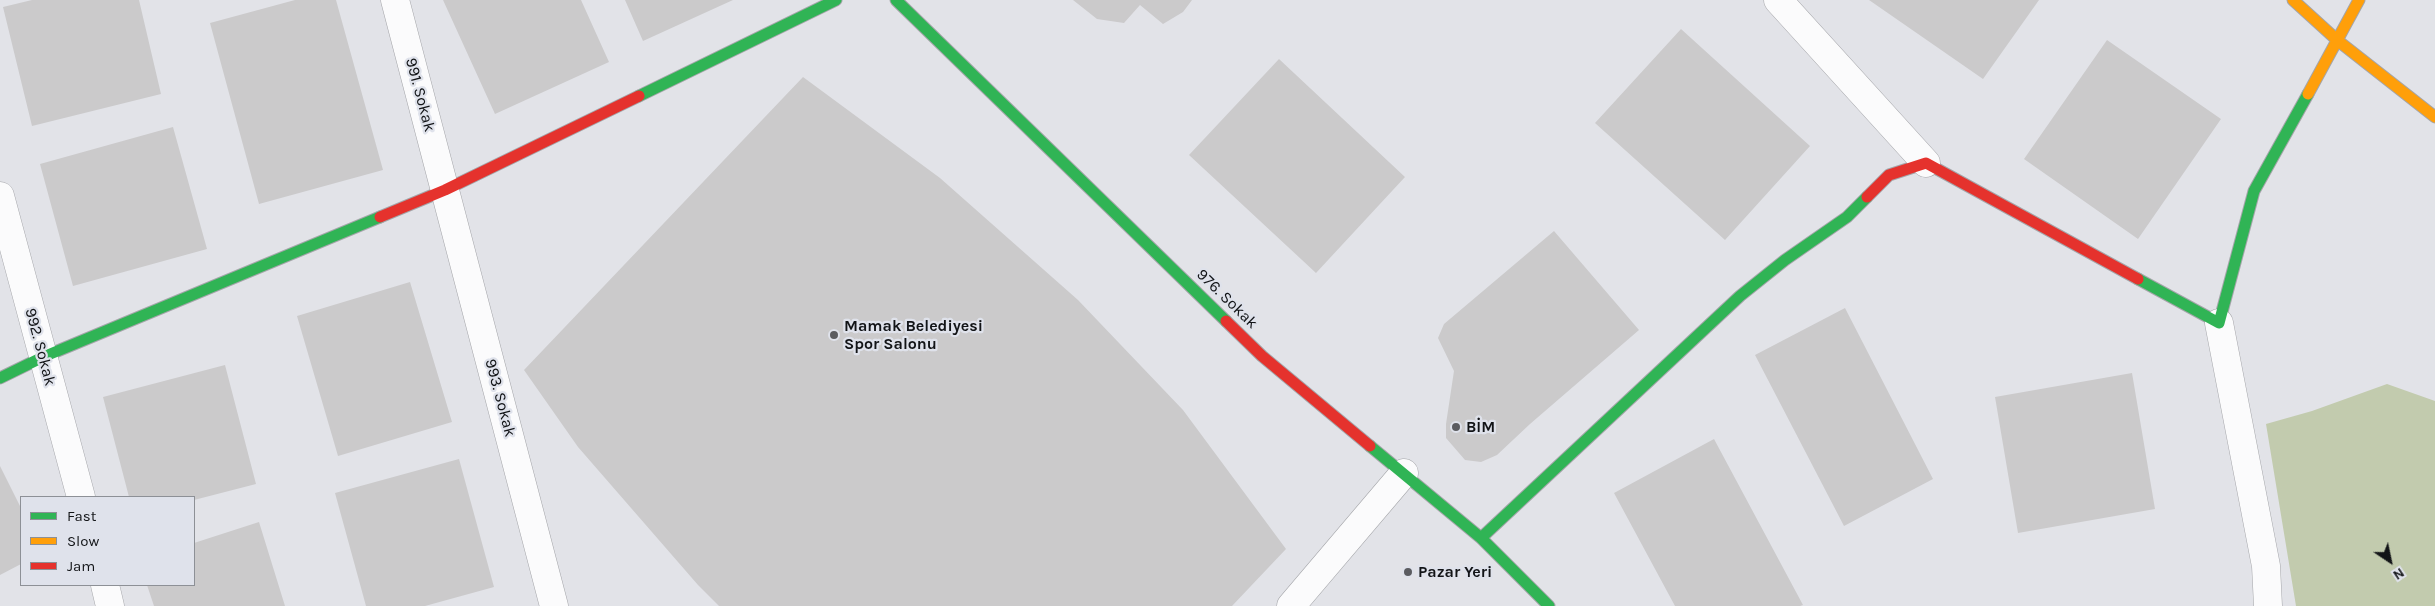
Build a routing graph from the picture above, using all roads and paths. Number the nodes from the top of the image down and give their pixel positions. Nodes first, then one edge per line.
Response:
1 (395, 0) edge
2 (836, 0) edge
3 (896, 0) edge
4 (1778, 0) edge
5 (2293, 0) edge
6 (2359, 0) edge
7 (2337, 40) junction
8 (2435, 117) edge
9 (1926, 163) junction
10 (445, 190) junction
11 (0, 196) edge
12 (2219, 323) junction
13 (43, 357) junction
14 (0, 378) edge
15 (1404, 474) junction
16 (81, 496) edge
17 (1481, 538) junction
18 (105, 586) edge
19 (110, 606) edge
20 (554, 606) edge
21 (1291, 606) edge
22 (1549, 606) edge
23 (2268, 606) edge

1 - 10 street, 991. Sokak
2 - 10 street
3 - 15 street, 976. Sokak
4 - 9 street
5 - 7 street
6 - 7 street
7 - 8 street
7 - 12 street
9 - 12 street
9 - 17 street
10 - 13 street
10 - 20 street, 993. Sokak
11 - 13 street, 992. Sokak
12 - 23 street
13 - 14 street
13 - 16 street, 992. Sokak
15 - 17 street, 976. Sokak
15 - 21 street
17 - 22 street, 976. Sokak
18 - 19 street

